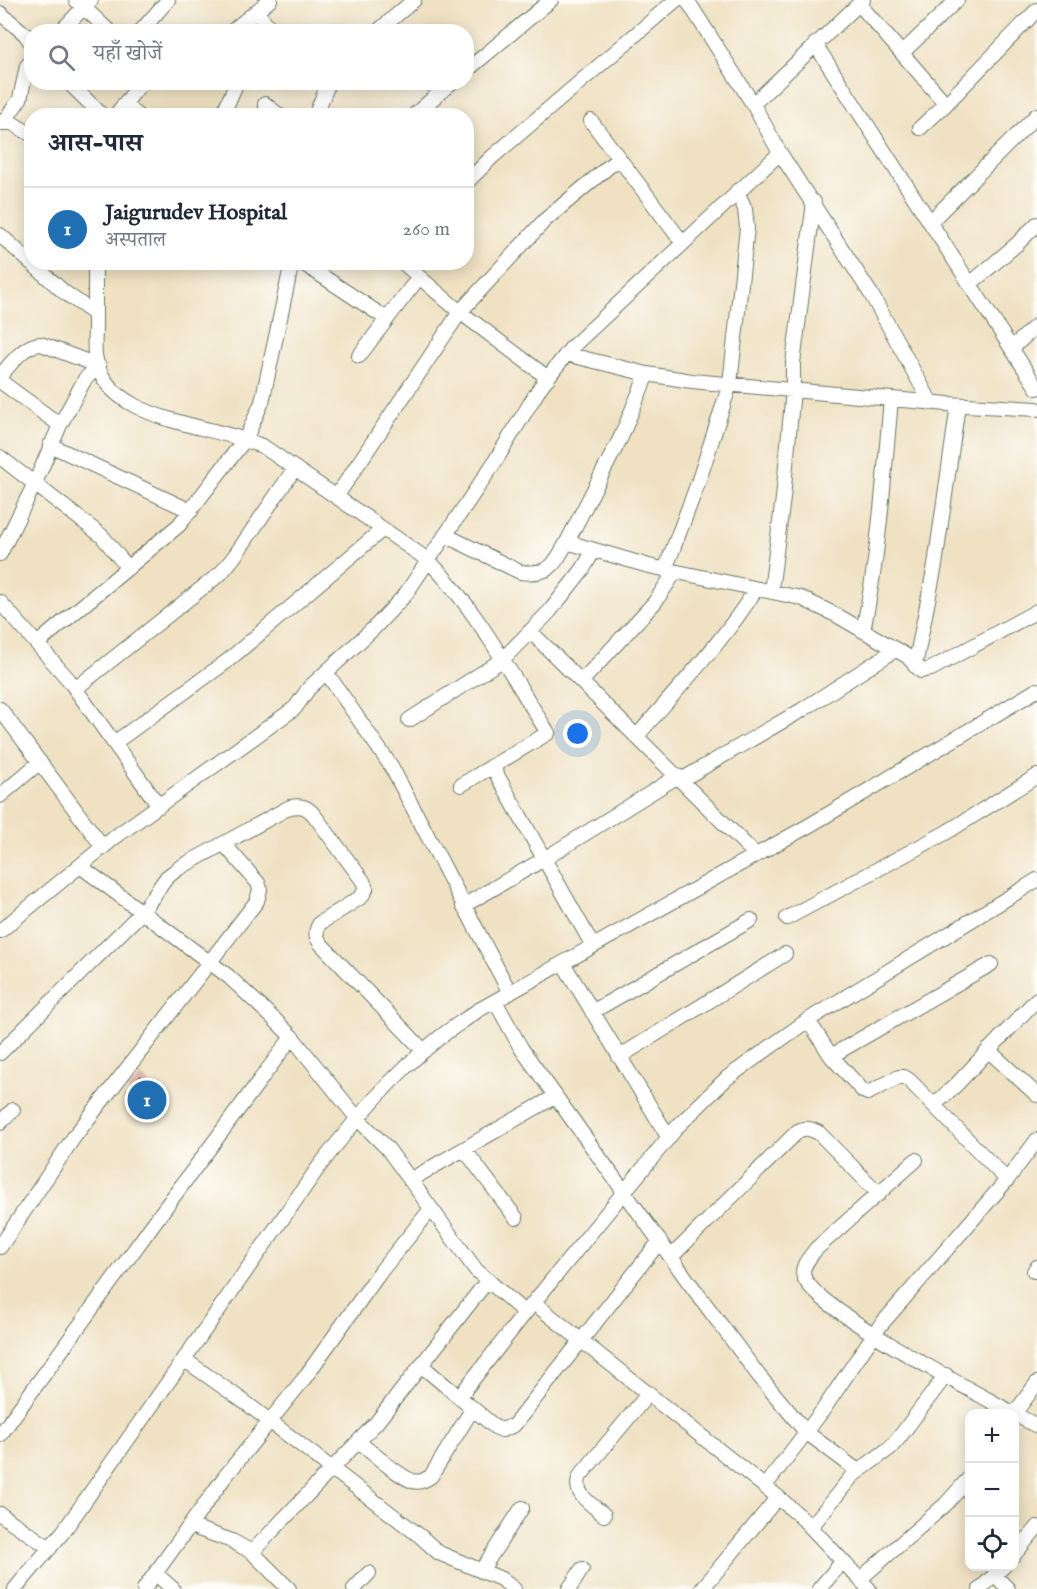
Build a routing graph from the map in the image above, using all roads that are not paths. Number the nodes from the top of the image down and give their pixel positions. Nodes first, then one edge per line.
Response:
1 (168, 0) edge
2 (270, 0) edge
3 (414, 0) edge
4 (551, 0) edge
5 (676, 0) edge
6 (687, 0) edge
7 (957, 0) edge
8 (83, 2) edge
9 (861, 2) edge
10 (1037, 10) edge
11 (256, 12) junction
12 (0, 13) edge
13 (66, 24) edge
14 (103, 24) edge
15 (147, 24) edge
16 (241, 24) edge
17 (267, 24) edge
18 (386, 24) edge
19 (24, 32) edge
20 (815, 44) junction
21 (902, 53) junction
22 (474, 63) edge
23 (24, 80) edge
24 (76, 90) edge
25 (136, 90) edge
26 (233, 90) edge
27 (324, 90) edge
28 (443, 90) edge
29 (265, 104) dead end
30 (753, 104) junction
31 (946, 104) junction
32 (95, 108) edge
33 (122, 108) edge
34 (226, 108) edge
35 (270, 108) edge
36 (318, 108) edge
37 (422, 108) edge
38 (1037, 114) edge
39 (591, 121) dead end
40 (1, 123) edge
41 (920, 128) dead end
42 (24, 130) edge
43 (780, 153) junction
44 (619, 158) junction
45 (474, 175) edge
46 (736, 192) junction
47 (814, 202) junction
48 (930, 222) junction
49 (1037, 224) edge
50 (682, 242) junction
51 (3, 244) edge
52 (24, 261) edge
53 (36, 270) edge
54 (95, 270) edge
55 (290, 270) edge
56 (313, 270) edge
57 (411, 270) edge
58 (419, 277) junction
59 (970, 284) junction
60 (460, 312) junction
61 (95, 314) junction
62 (387, 319) junction
63 (1037, 325) edge
64 (1012, 348) junction
65 (566, 354) junction
66 (359, 356) dead end
67 (99, 366) junction
68 (647, 374) junction
69 (0, 376) edge
70 (548, 378) junction
71 (0, 381) edge
72 (730, 384) junction
73 (1037, 388) edge
74 (793, 390) junction
75 (891, 399) junction
76 (931, 403) junction
77 (958, 405) junction
78 (1037, 409) edge
79 (60, 425) junction
80 (246, 438) junction
81 (50, 446) junction
82 (0, 457) edge
83 (295, 468) junction
84 (35, 483) junction
85 (336, 497) junction
86 (191, 511) junction
87 (383, 529) junction
88 (445, 535) junction
89 (567, 542) junction
90 (594, 550) junction
91 (0, 554) edge
92 (428, 560) junction
93 (128, 568) junction
94 (670, 571) junction
95 (756, 589) junction
96 (771, 591) junction
97 (1, 606) edge
98 (1037, 611) edge
99 (530, 631) junction
100 (863, 632) junction
101 (38, 643) junction
102 (895, 650) junction
103 (502, 660) junction
104 (915, 666) junction
105 (326, 672) junction
106 (582, 681) junction
107 (75, 689) junction
108 (1037, 690) edge
109 (0, 709) edge
110 (409, 720) dead end
111 (637, 736) junction
112 (114, 743) junction
113 (40, 762) junction
114 (492, 766) junction
115 (1037, 776) edge
116 (679, 778) junction
117 (461, 785) dead end
118 (0, 796) edge
119 (159, 806) junction
120 (224, 844) junction
121 (103, 847) junction
122 (756, 855) junction
123 (544, 859) junction
124 (80, 866) junction
125 (1037, 880) edge
126 (463, 906) junction
127 (142, 912) junction
128 (787, 918) dead end
129 (751, 920) dead end
130 (0, 931) edge
131 (593, 946) junction
132 (785, 954) dead end
133 (209, 962) junction
134 (563, 963) junction
135 (991, 964) dead end
136 (510, 993) junction
137 (1037, 999) edge
138 (495, 1001) junction
139 (592, 1012) junction
140 (808, 1020) junction
141 (292, 1036) junction
142 (988, 1050) junction
143 (424, 1051) junction
144 (0, 1053) edge
145 (831, 1056) junction
146 (619, 1057) junction
147 (1037, 1095) edge
148 (556, 1096) junction
149 (934, 1105) junction
150 (13, 1110) dead end
151 (357, 1118) junction
152 (0, 1123) edge
153 (669, 1138) junction
154 (1037, 1140) edge
155 (464, 1149) junction
156 (916, 1160) dead end
157 (410, 1180) junction
158 (1007, 1180) junction
159 (625, 1192) junction
160 (879, 1194) junction
161 (431, 1209) junction
162 (516, 1218) dead end
163 (660, 1241) junction
164 (0, 1247) edge
165 (671, 1257) junction
166 (488, 1280) junction
167 (529, 1308) junction
168 (874, 1334) junction
169 (580, 1340) junction
170 (185, 1360) junction
171 (422, 1366) junction
172 (946, 1375) junction
173 (1037, 1383) edge
174 (649, 1393) junction
175 (459, 1397) junction
176 (473, 1408) junction
177 (1005, 1409) edge
178 (1018, 1409) edge
179 (1019, 1417) edge
180 (270, 1421) junction
181 (1037, 1426) edge
182 (806, 1432) junction
183 (0, 1435) edge
184 (358, 1442) junction
185 (331, 1469) junction
186 (858, 1471) junction
187 (965, 1482) edge
188 (765, 1486) junction
189 (778, 1497) junction
190 (522, 1508) dead end
191 (0, 1514) edge
192 (604, 1515) dead end
193 (190, 1526) junction
194 (811, 1527) junction
195 (1037, 1527) edge
196 (50, 1548) junction
197 (1019, 1549) edge
198 (252, 1552) junction
199 (843, 1561) junction
200 (582, 1569) dead end
201 (481, 1571) junction
202 (999, 1571) edge
203 (369, 1573) dead end
204 (156, 1574) junction
205 (865, 1584) edge
206 (15, 1589) edge
207 (144, 1589) edge
208 (173, 1589) edge
209 (288, 1589) edge
210 (354, 1589) edge
211 (514, 1589) edge
212 (569, 1589) edge
213 (702, 1589) edge
214 (819, 1589) edge
215 (980, 1589) edge
216 (1008, 1589) edge

1 - 15 street
2 - 11 street
3 - 18 street
4 - 22 street
5 - 45 street
6 - 30 street
7 - 21 street
8 - 13 street
8 - 14 street
9 - 20 street
9 - 21 street
10 - 31 street
11 - 16 street
11 - 17 street
12 - 19 street
20 - 30 street
20 - 48 street
21 - 31 street
23 - 40 street
24 - 32 street
25 - 33 street
26 - 34 street
27 - 36 street
28 - 37 street
29 - 35 street
30 - 43 street
31 - 41 street
38 - 48 street
39 - 44 street
40 - 42 street
43 - 46 street
43 - 47 street
44 - 50 street
44 - 60 street
46 - 50 street
46 - 72 street
47 - 74 street
47 - 76 street
48 - 59 street
49 - 59 street
50 - 65 street
51 - 52 street
53 - 61 street
54 - 61 street
55 - 80 street
56 - 62 street
57 - 58 street
58 - 60 street
58 - 62 street
59 - 64 street
60 - 70 street
60 - 85 street
61 - 67 street
62 - 66 street
63 - 64 street
64 - 73 street
65 - 68 street
65 - 70 street
67 - 69 street
67 - 79 street
67 - 80 street
68 - 72 street
68 - 89 street
70 - 88 street
71 - 79 street
72 - 74 street
72 - 94 street
74 - 75 street
74 - 96 street
75 - 76 street
75 - 100 street
76 - 77 street
77 - 78 street
77 - 104 street
79 - 81 street
80 - 83 street
80 - 86 street
81 - 84 street
81 - 86 street
82 - 84 street
83 - 85 street
83 - 107 street
84 - 91 street
84 - 93 street
85 - 87 street
86 - 93 street
87 - 92 street
87 - 112 street
88 - 89 street
88 - 92 street
89 - 90 street
90 - 94 street
90 - 99 street
92 - 103 street
92 - 105 street
93 - 101 street
94 - 95 street
94 - 106 street
95 - 96 street
95 - 111 street
96 - 100 street
97 - 101 street
98 - 104 street
99 - 103 street
99 - 106 street
100 - 102 street
101 - 107 street
102 - 104 street
102 - 116 street
103 - 110 street
103 - 114 street
105 - 119 street
105 - 126 street
106 - 111 street
107 - 112 street
108 - 122 street
109 - 113 street
111 - 116 street
112 - 119 street
113 - 118 street
113 - 121 street
114 - 117 street
114 - 123 street
115 - 128 street
116 - 122 street
116 - 123 street
119 - 121 street
120 - 127 street
120 - 133 street
120 - 143 street
121 - 124 street
122 - 131 street
123 - 126 street
123 - 131 street
124 - 127 street
124 - 130 street
125 - 140 street
126 - 136 street
127 - 133 street
127 - 144 street
129 - 139 street
131 - 134 street
132 - 146 street
133 - 141 street
133 - 164 street
134 - 136 street
134 - 139 street
135 - 145 street
136 - 138 street
137 - 142 street
138 - 143 street
138 - 148 street
139 - 146 street
140 - 145 street
140 - 153 street
141 - 151 street
141 - 183 street
142 - 147 street
142 - 149 street
143 - 151 street
145 - 149 street
146 - 153 street
148 - 155 street
148 - 159 street
149 - 158 street
150 - 152 street
151 - 157 street
151 - 170 street
153 - 159 street
154 - 158 street
155 - 157 street
155 - 162 street
156 - 160 street
157 - 161 street
158 - 168 street
159 - 163 street
159 - 167 street
160 - 165 street
160 - 168 street
161 - 166 street
161 - 180 street
163 - 165 street
163 - 169 street
165 - 182 street
166 - 167 street
166 - 171 street
167 - 169 street
167 - 175 street
168 - 172 street
168 - 182 street
169 - 174 street
169 - 176 street
170 - 180 street
170 - 196 street
171 - 175 street
171 - 184 street
172 - 177 street
172 - 186 street
173 - 178 street
174 - 188 street
174 - 192 street
175 - 176 street
176 - 184 street
179 - 181 street
180 - 185 street
180 - 193 street
182 - 186 street
182 - 188 street
184 - 185 street
185 - 198 street
185 - 201 street
186 - 194 street
187 - 205 street
188 - 189 street
189 - 194 street
189 - 213 street
190 - 201 street
191 - 196 street
193 - 198 street
193 - 204 street
194 - 199 street
195 - 197 street
196 - 206 street
198 - 209 street
199 - 205 street
199 - 214 street
200 - 212 street
201 - 211 street
202 - 215 street
202 - 216 street
203 - 210 street
204 - 207 street
204 - 208 street

